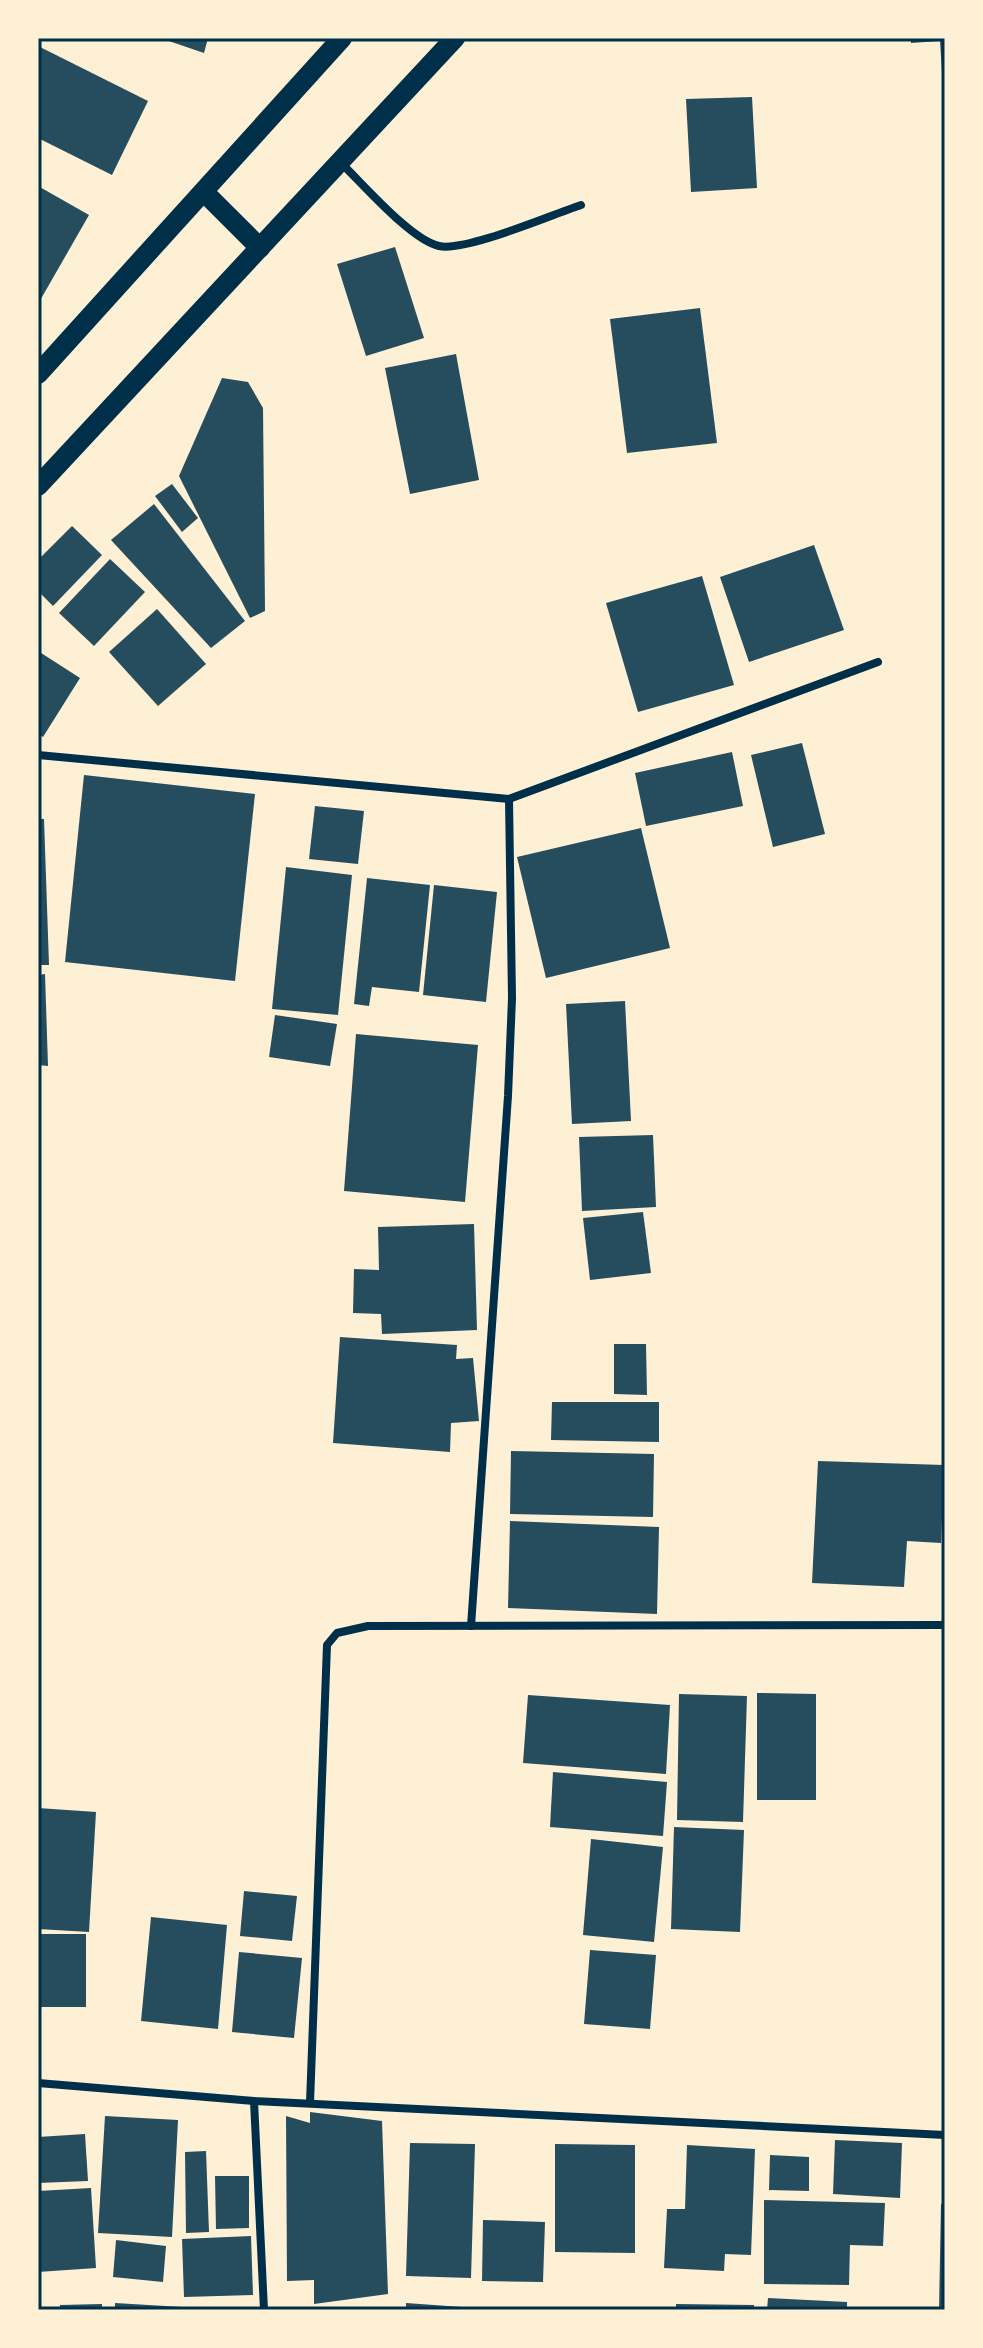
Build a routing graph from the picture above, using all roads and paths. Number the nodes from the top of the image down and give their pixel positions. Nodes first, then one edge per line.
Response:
1 (342, 38) edge
2 (455, 38) edge
3 (341, 163) junction
4 (204, 192) junction
5 (581, 205) dead end
6 (260, 248) junction
7 (38, 374) edge
8 (38, 486) edge
9 (878, 662) dead end
10 (38, 755) edge
11 (509, 799) junction
12 (945, 1625) edge
13 (471, 1626) junction
14 (38, 2083) edge
15 (254, 2101) junction
16 (310, 2103) junction
17 (945, 2135) edge
18 (264, 2310) edge

1 - 4 main road
2 - 3 main road
3 - 5 street
3 - 6 main road
4 - 6 main road
4 - 7 main road
6 - 8 main road
9 - 11 street
10 - 11 street
11 - 13 street
12 - 13 street
13 - 16 street
14 - 15 street
15 - 16 street
15 - 18 street
16 - 17 street

